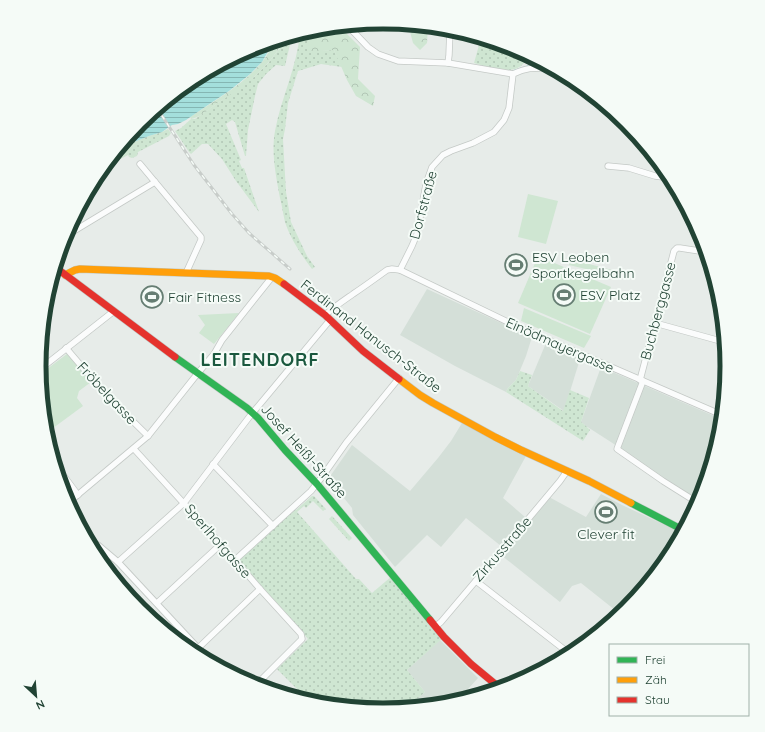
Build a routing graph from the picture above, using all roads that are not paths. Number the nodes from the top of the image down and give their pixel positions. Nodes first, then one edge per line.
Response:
1 (352, 31) edge
2 (450, 35) edge
3 (448, 63) junction
4 (537, 67) edge
5 (513, 74) junction
6 (140, 164) dead end
7 (608, 166) dead end
8 (661, 177) edge
9 (155, 182) junction
10 (74, 231) edge
11 (699, 251) edge
12 (400, 270) junction
13 (59, 271) edge
14 (186, 273) junction
15 (65, 275) junction
16 (272, 277) junction
17 (114, 311) junction
18 (327, 317) junction
19 (655, 323) junction
20 (719, 341) edge
21 (66, 348) junction
22 (46, 364) edge
23 (198, 373) junction
24 (399, 378) junction
25 (641, 380) junction
26 (253, 413) junction
27 (717, 413) edge
28 (148, 436) junction
29 (134, 449) junction
30 (213, 464) junction
31 (567, 471) junction
32 (64, 476) edge
33 (317, 484) junction
34 (78, 495) junction
35 (73, 499) edge
36 (692, 499) edge
37 (184, 503) junction
38 (273, 526) junction
39 (678, 527) edge
40 (221, 544) junction
41 (98, 545) dead end
42 (235, 560) junction
43 (118, 562) junction
44 (476, 581) junction
45 (260, 589) junction
46 (156, 603) junction
47 (436, 626) junction
48 (198, 648) joint
49 (564, 650) edge
50 (261, 680) edge
51 (495, 684) edge

1 - 3 street
2 - 3 street
3 - 5 street
4 - 5 street
5 - 12 street, Dorfstraße
6 - 9 street
7 - 8 street
9 - 10 street
9 - 14 street
11 - 19 street, Buchberggasse
12 - 18 street
12 - 25 street, Einödmayergasse
13 - 15 street, Josef Heißl-Straße
14 - 15 street
14 - 16 street
15 - 17 street, Josef Heißl-Straße
16 - 18 street, Ferdinand Hanusch-Straße
16 - 23 street
17 - 21 street
17 - 23 street, Josef Heißl-Straße
18 - 24 street, Ferdinand Hanusch-Straße
18 - 26 street
19 - 20 street
19 - 25 street, Buchberggasse
21 - 22 street
21 - 28 street, Fröbelgasse
23 - 26 street, Josef Heißl-Straße
23 - 28 street
24 - 31 street, Ferdinand Hanusch-Straße
24 - 33 street
25 - 27 street, Einödmayergasse
25 - 36 street, Buchberggasse
26 - 30 street
26 - 33 street, Josef Heißl-Straße
28 - 29 street
29 - 34 street
29 - 37 street, Sperlhofgasse
30 - 37 street
30 - 38 street
31 - 39 street, Ferdinand Hanusch-Straße
31 - 44 street, Zirkusstraße
32 - 34 street
33 - 38 street
33 - 47 street, Josef Heißl-Straße
34 - 35 street
37 - 40 street, Sperlhofgasse
37 - 43 street
38 - 42 street
40 - 42 street, Sperlhofgasse
40 - 46 street
41 - 43 street
42 - 45 street, Sperlhofgasse
43 - 46 street
44 - 47 street, Zirkusstraße
44 - 49 street
45 - 48 street
45 - 50 street, Sperlhofgasse
46 - 48 street
47 - 51 street, Josef Heißl-Straße

